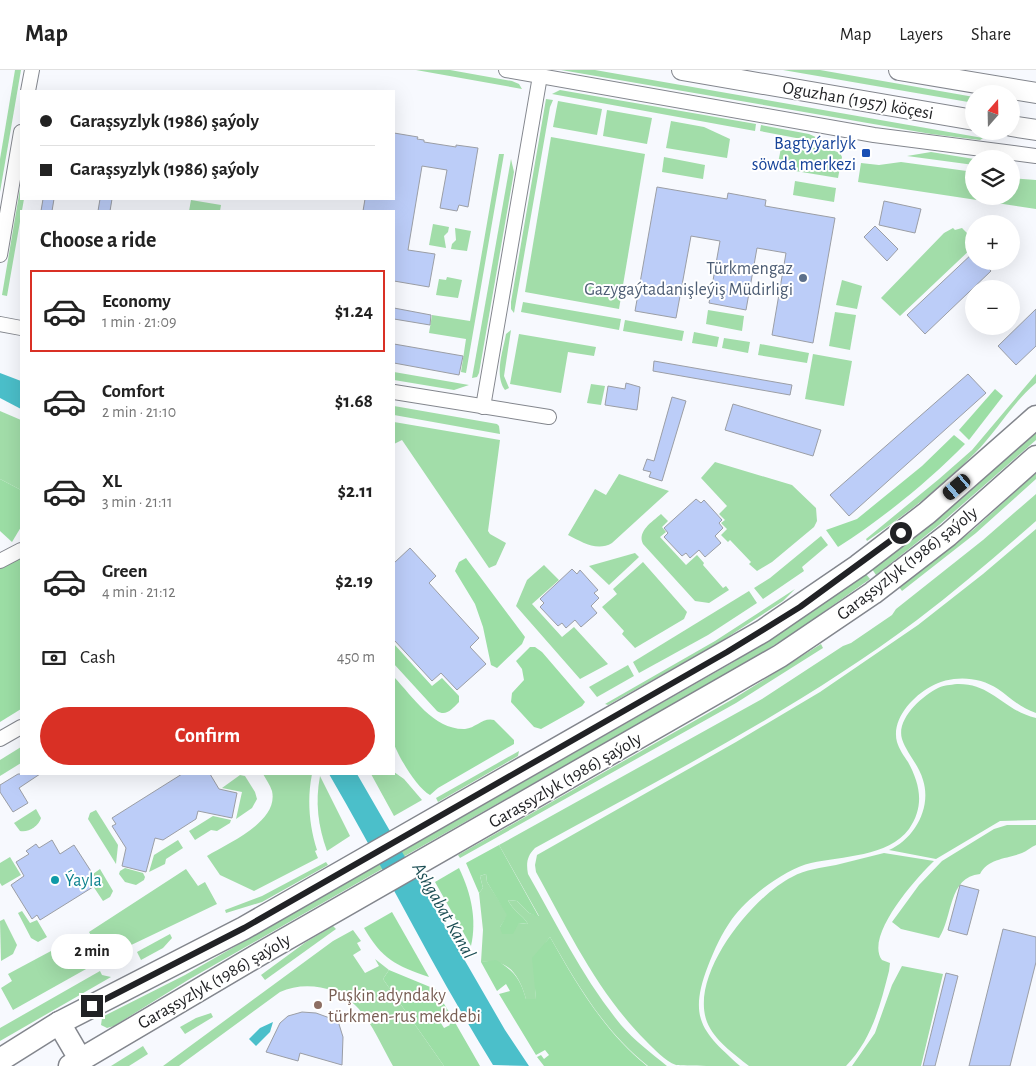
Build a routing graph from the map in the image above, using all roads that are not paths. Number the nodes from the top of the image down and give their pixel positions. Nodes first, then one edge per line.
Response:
1 (32, 70) edge
2 (506, 70) edge
3 (682, 70) edge
4 (899, 70) edge
5 (540, 76) junction
6 (28, 90) edge
7 (1036, 93) edge
8 (965, 118) edge
9 (1020, 127) edge
10 (1036, 130) edge
11 (20, 138) edge
12 (1036, 156) edge
13 (0, 255) edge
14 (0, 324) edge
15 (20, 328) edge
16 (395, 392) edge
17 (482, 407) junction
18 (549, 417) dead end
19 (1036, 417) edge
20 (1036, 457) edge
21 (20, 551) edge
22 (0, 561) edge
23 (20, 728) edge
24 (0, 739) edge
25 (59, 1023) junction
26 (0, 1060) edge
27 (75, 1063) edge

1 - 6 street
2 - 5 street
3 - 8 main road, Oguzhan (1957) köçesi
4 - 7 main road, Oguzhan (1957) köçesi
5 - 12 street
5 - 17 street
9 - 10 main road
11 - 13 street
14 - 15 street
16 - 17 street
17 - 18 street
19 - 25 main road, Garaşsyzlyk (1986) şaýoly
20 - 27 main road, Garaşsyzlyk (1986) şaýoly
21 - 22 street
23 - 24 street
25 - 26 main road, Garaşsyzlyk (1986) şaýoly
25 - 27 main road

